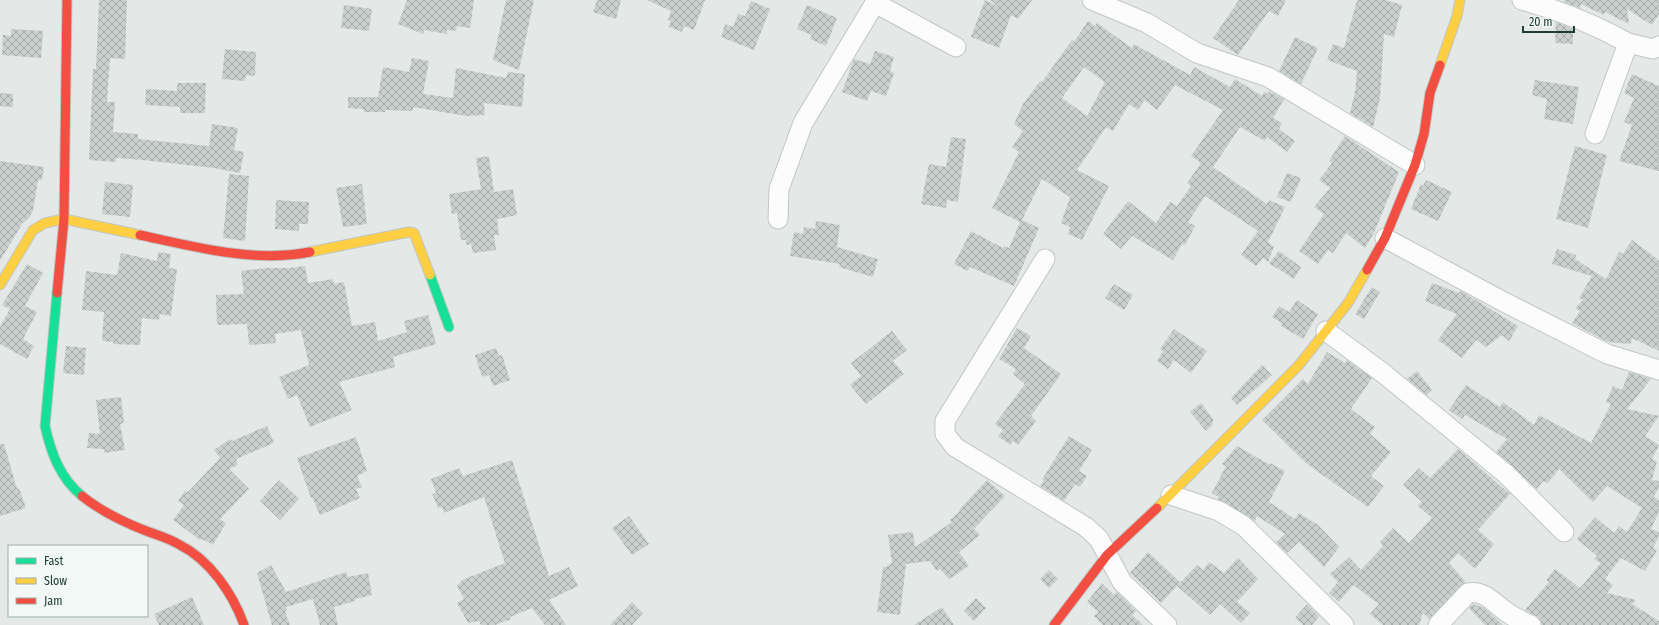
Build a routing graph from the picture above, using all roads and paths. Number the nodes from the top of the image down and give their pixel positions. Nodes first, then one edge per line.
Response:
1 (68, 0) edge
2 (1092, 0) edge
3 (1460, 0) edge
4 (1522, 0) edge
5 (876, 2) edge
6 (1628, 43) junction
7 (1659, 46) edge
8 (956, 47) dead end
9 (1596, 134) dead end
10 (1415, 165) junction
11 (64, 219) junction
12 (778, 219) dead end
13 (1385, 238) junction
14 (1045, 258) dead end
15 (0, 285) edge
16 (449, 327) dead end
17 (1326, 331) junction
18 (1659, 370) edge
19 (1171, 494) junction
20 (1564, 532) dead end
21 (1107, 555) junction
22 (244, 625) edge
23 (1054, 625) edge
24 (1166, 625) edge
25 (1344, 625) edge
26 (1438, 625) edge
27 (1531, 625) edge

1 - 11 street
2 - 10 street
3 - 10 street
4 - 6 street
5 - 8 street
5 - 12 street
6 - 7 street
6 - 9 street
10 - 13 street
11 - 15 street
11 - 16 street
11 - 22 street
13 - 17 street
13 - 18 street
14 - 21 street
17 - 19 street
17 - 20 street
19 - 21 street
19 - 25 street
21 - 23 street
21 - 24 street
26 - 27 street

